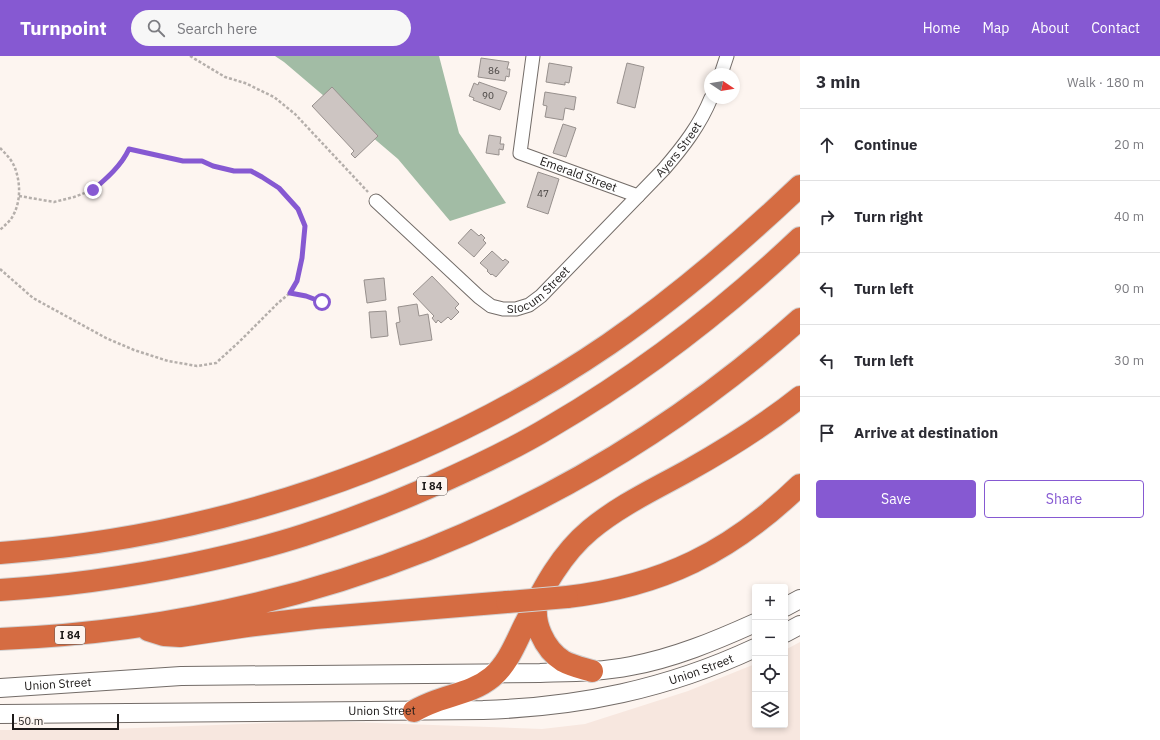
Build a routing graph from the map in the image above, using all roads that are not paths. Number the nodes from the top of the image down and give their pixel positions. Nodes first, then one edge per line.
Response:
1 (533, 56) edge
2 (727, 56) edge
3 (723, 68) edge
4 (708, 104) edge
5 (800, 170) edge
6 (800, 186) edge
7 (638, 196) junction
8 (376, 201) road end
9 (800, 238) edge
10 (704, 272) junction
11 (800, 319) edge
12 (800, 397) edge
13 (800, 485) edge
14 (0, 552) edge
15 (0, 590) edge
16 (539, 597) junction
17 (800, 598) edge
18 (788, 605) edge
19 (752, 624) edge
20 (800, 625) edge
21 (140, 627) junction
22 (788, 631) edge
23 (0, 639) edge
24 (752, 649) edge
25 (592, 671) junction
26 (496, 673) junction
27 (0, 688) edge
28 (414, 711) junction
29 (0, 714) edge

1 - 7 street, Emerald Street
2 - 3 street
4 - 7 street, Ayers Street
5 - 10 highway
6 - 10 highway
7 - 8 street, Slocum Street
9 - 15 highway, I 84
10 - 14 highway
11 - 21 highway, I 84
12 - 16 highway
13 - 21 highway, bridge
16 - 25 highway
16 - 26 highway
17 - 18 main road
19 - 25 main road, Union Street
20 - 22 main road
21 - 23 highway, I 84
24 - 28 main road, Union Street
25 - 26 main road, Union Street
26 - 27 main road, Union Street
26 - 28 highway
28 - 29 main road, Union Street

